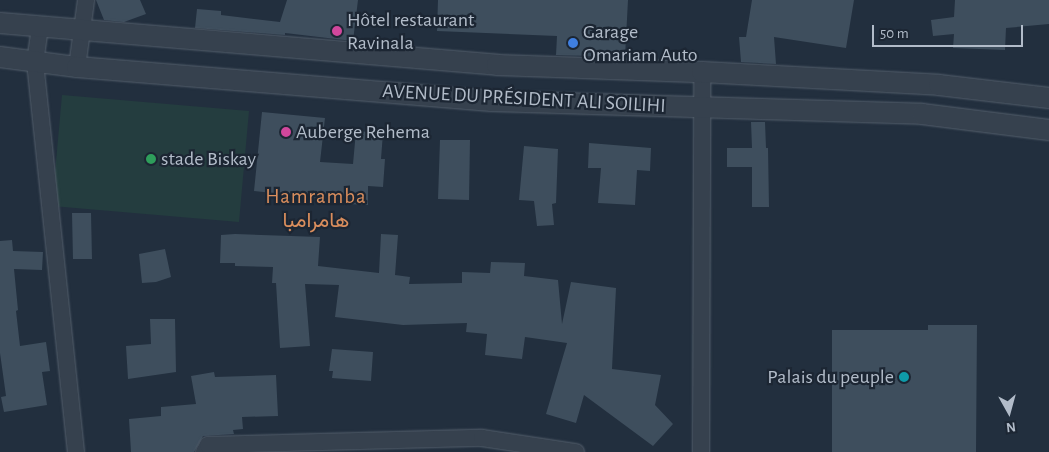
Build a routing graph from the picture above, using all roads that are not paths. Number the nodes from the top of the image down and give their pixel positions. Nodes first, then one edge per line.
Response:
1 (86, 0) edge
2 (0, 22) edge
3 (40, 26) junction
4 (83, 30) junction
5 (0, 57) edge
6 (35, 62) junction
7 (77, 67) junction
8 (702, 72) junction
9 (1049, 98) edge
10 (701, 107) junction
11 (1049, 130) edge
12 (76, 452) edge
13 (204, 452) edge
14 (576, 452) edge
15 (701, 452) edge

1 - 4 street
2 - 3 street, AVENUE DU PRÉSIDENT ALI SOILIHI
3 - 4 street, AVENUE DU PRÉSIDENT ALI SOILIHI
3 - 6 street
4 - 7 street
4 - 8 street, AVENUE DU PRÉSIDENT ALI SOILIHI
5 - 6 street, AVENUE DU PRÉSIDENT ALI SOILIHI
6 - 7 street, AVENUE DU PRÉSIDENT ALI SOILIHI
6 - 12 street
7 - 10 street, AVENUE DU PRÉSIDENT ALI SOILIHI
8 - 9 street, AVENUE DU PRÉSIDENT ALI SOILIHI
8 - 10 street
10 - 11 street, AVENUE DU PRÉSIDENT ALI SOILIHI
10 - 15 street
13 - 14 street

